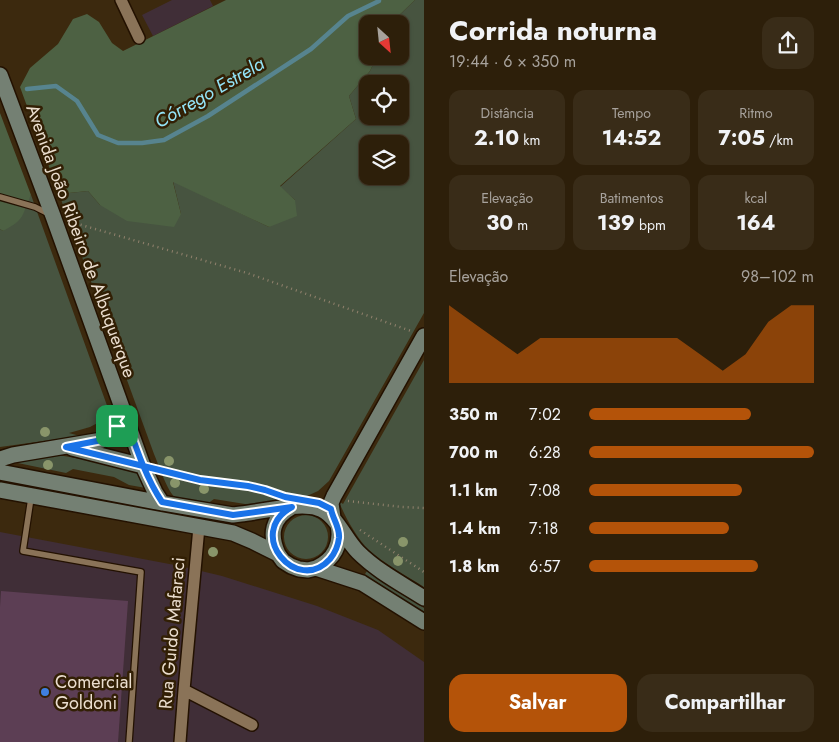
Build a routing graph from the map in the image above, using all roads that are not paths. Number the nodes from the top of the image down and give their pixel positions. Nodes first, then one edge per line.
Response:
1 (121, 0) edge
2 (139, 38) dead end
3 (0, 75) edge
4 (0, 197) edge
5 (53, 216) junction
6 (424, 337) edge
7 (123, 410) junction
8 (66, 447) junction
9 (0, 459) edge
10 (143, 466) junction
11 (0, 472) edge
12 (0, 490) edge
13 (32, 496) junction
14 (334, 496) junction
15 (162, 502) junction
16 (309, 506) junction
17 (292, 507) junction
18 (335, 521) junction
19 (199, 527) junction
20 (278, 554) junction
21 (316, 568) junction
22 (424, 598) edge
23 (424, 622) edge
24 (184, 690) junction
25 (252, 725) dead end
26 (129, 742) edge
27 (180, 742) edge

1 - 2 street
3 - 5 main road, Avenida João Ribeiro de Albuquerque
4 - 5 lane
5 - 7 main road, Avenida João Ribeiro de Albuquerque
6 - 14 main road
7 - 8 main road
7 - 10 main road, Avenida João Ribeiro de Albuquerque
8 - 9 main road
8 - 10 main road
10 - 15 main road, Avenida João Ribeiro de Albuquerque
11 - 15 main road
12 - 13 main road
13 - 19 main road
13 - 26 lane
14 - 16 main road
14 - 18 main road
15 - 17 main road
16 - 17 main road
16 - 18 main road
17 - 20 main road
18 - 21 main road
18 - 22 main road
19 - 20 main road
19 - 24 street, Rua Guido Mafaraci
20 - 21 main road
21 - 23 main road
24 - 25 street
24 - 27 street, Rua Guido Mafaraci

